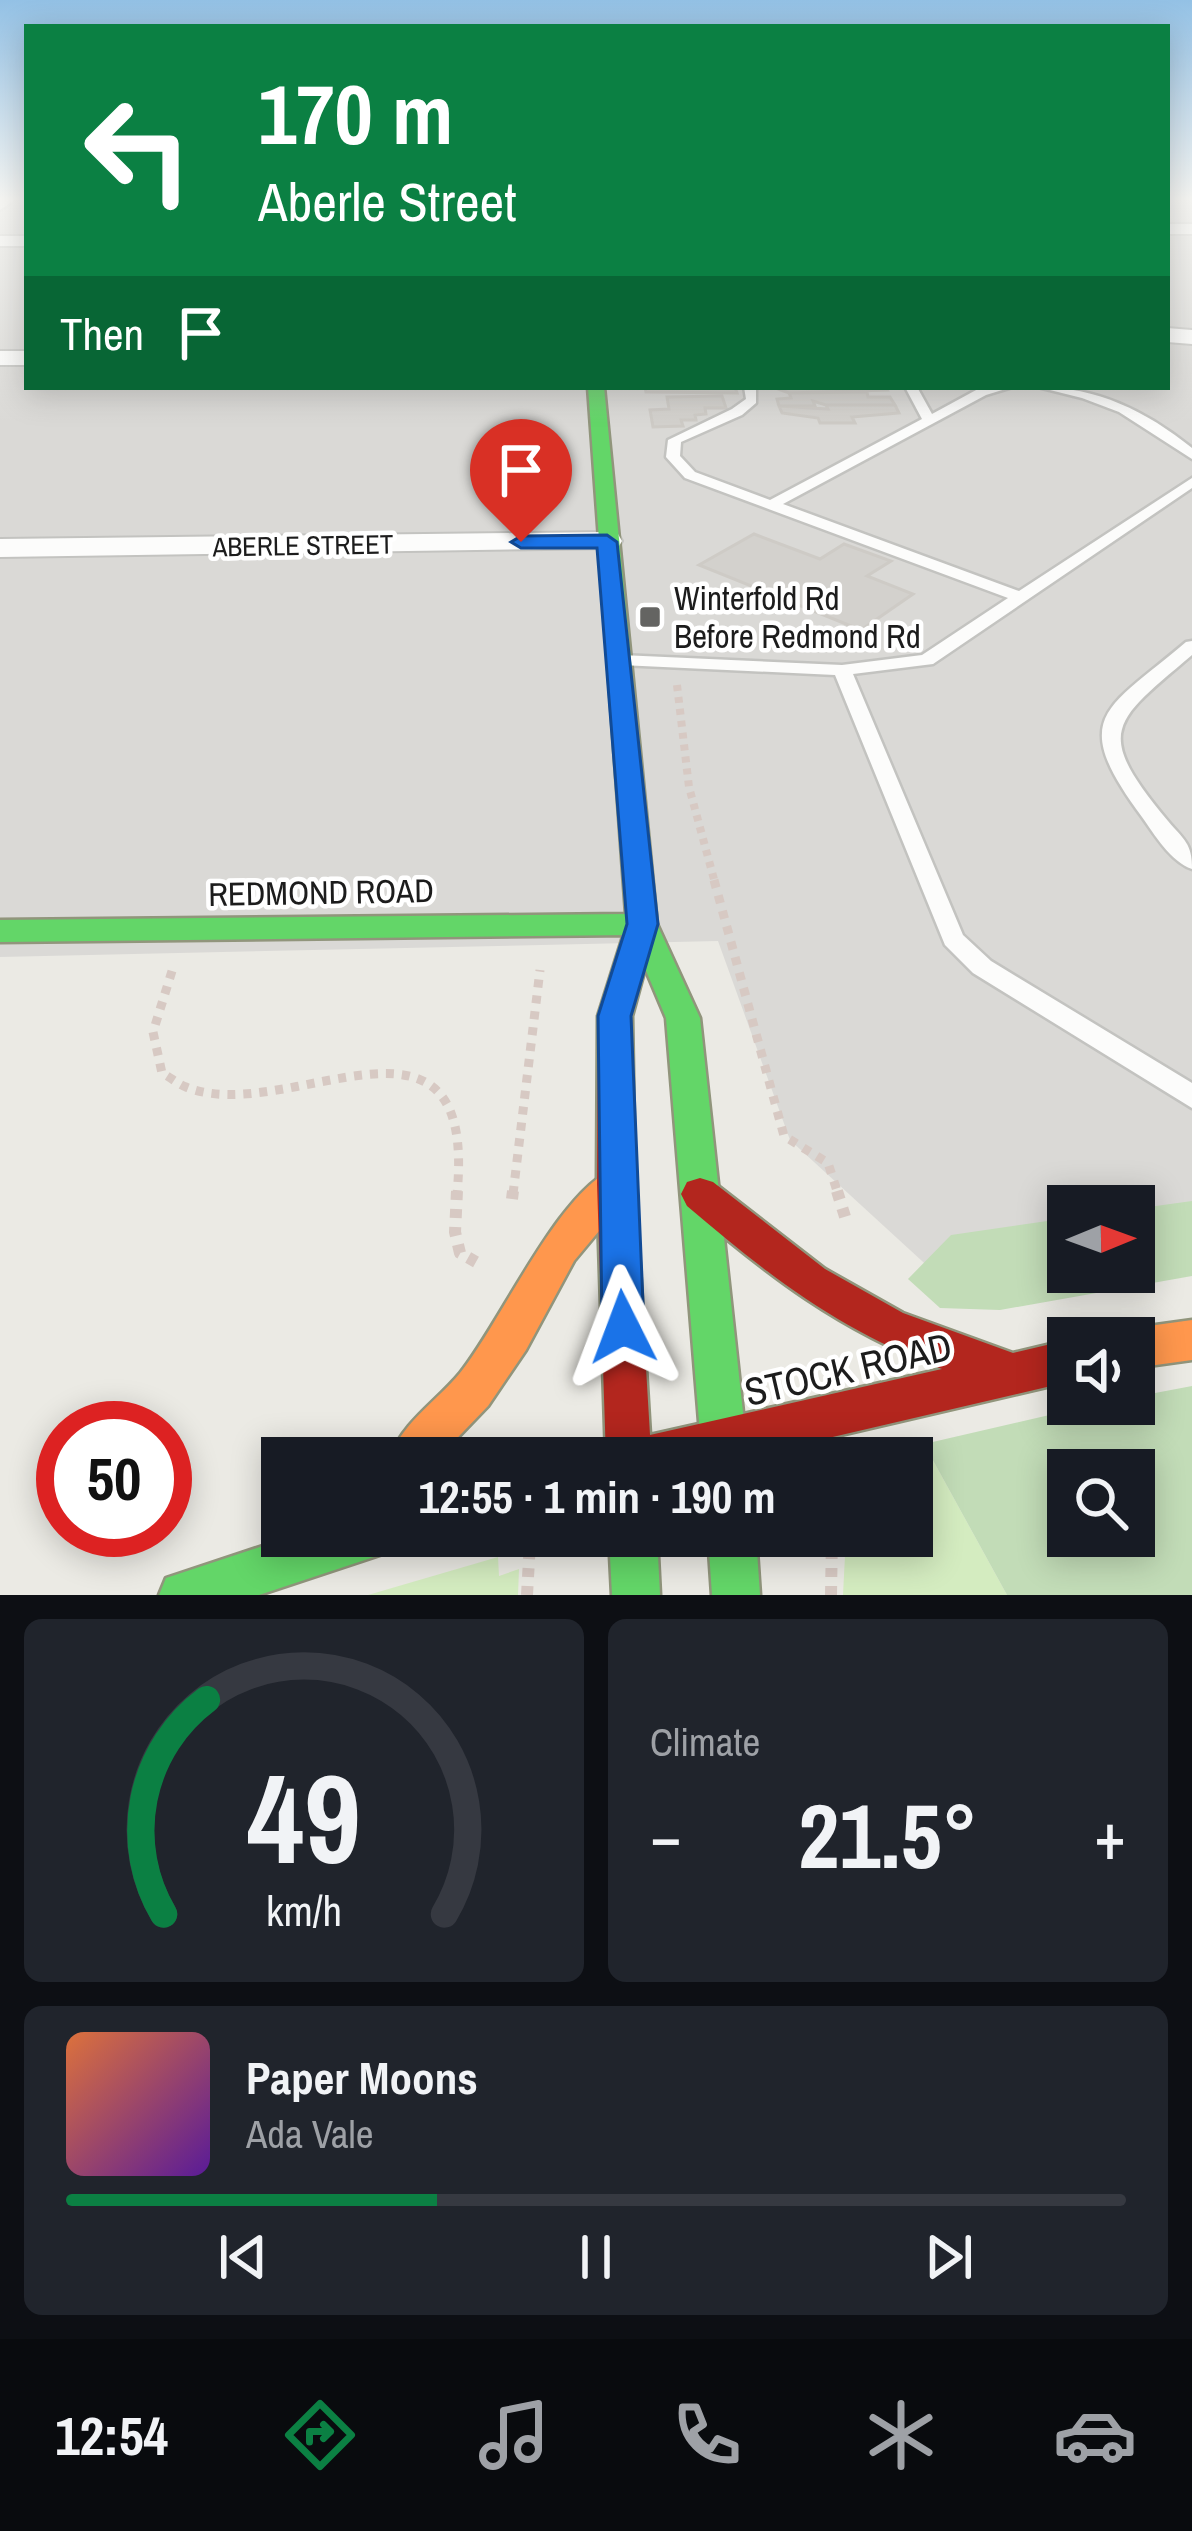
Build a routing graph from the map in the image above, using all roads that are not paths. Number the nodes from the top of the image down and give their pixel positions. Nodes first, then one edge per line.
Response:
1 (596, 390) edge
2 (750, 390) edge
3 (913, 390) edge
4 (992, 390) edge
5 (1058, 390) edge
6 (929, 420) junction
7 (1192, 454) edge
8 (1192, 482) edge
9 (775, 503) junction
10 (607, 542) junction
11 (0, 548) edge
12 (1022, 597) junction
13 (1192, 646) edge
14 (621, 660) junction
15 (842, 670) junction
16 (1192, 862) edge
17 (642, 924) junction
18 (0, 931) edge
19 (1192, 1097) edge
20 (616, 1184) junction
21 (700, 1194) junction
22 (1192, 1340) edge
23 (1155, 1345) edge
24 (1047, 1365) edge
25 (1008, 1372) junction
26 (426, 1437) edge
27 (628, 1437) edge
28 (723, 1437) edge
29 (765, 1437) edge
30 (302, 1557) edge
31 (634, 1557) edge
32 (733, 1557) edge
33 (183, 1595) edge
34 (635, 1595) edge
35 (736, 1595) edge

1 - 10 main road
2 - 9 lane
3 - 6 lane
4 - 6 lane
5 - 7 lane
6 - 9 lane
8 - 12 lane
9 - 12 lane
10 - 11 street, ABERLE STREET
10 - 14 main road
12 - 15 lane
13 - 16 lane
14 - 15 lane
14 - 17 main road
15 - 19 lane
17 - 18 main road, REDMOND ROAD
17 - 20 main road
17 - 21 main road
20 - 26 main road
20 - 27 main road
21 - 25 main road
21 - 28 main road
22 - 23 main road
24 - 25 main road, STOCK ROAD
25 - 29 main road, STOCK ROAD
30 - 33 main road
31 - 34 main road
32 - 35 main road

